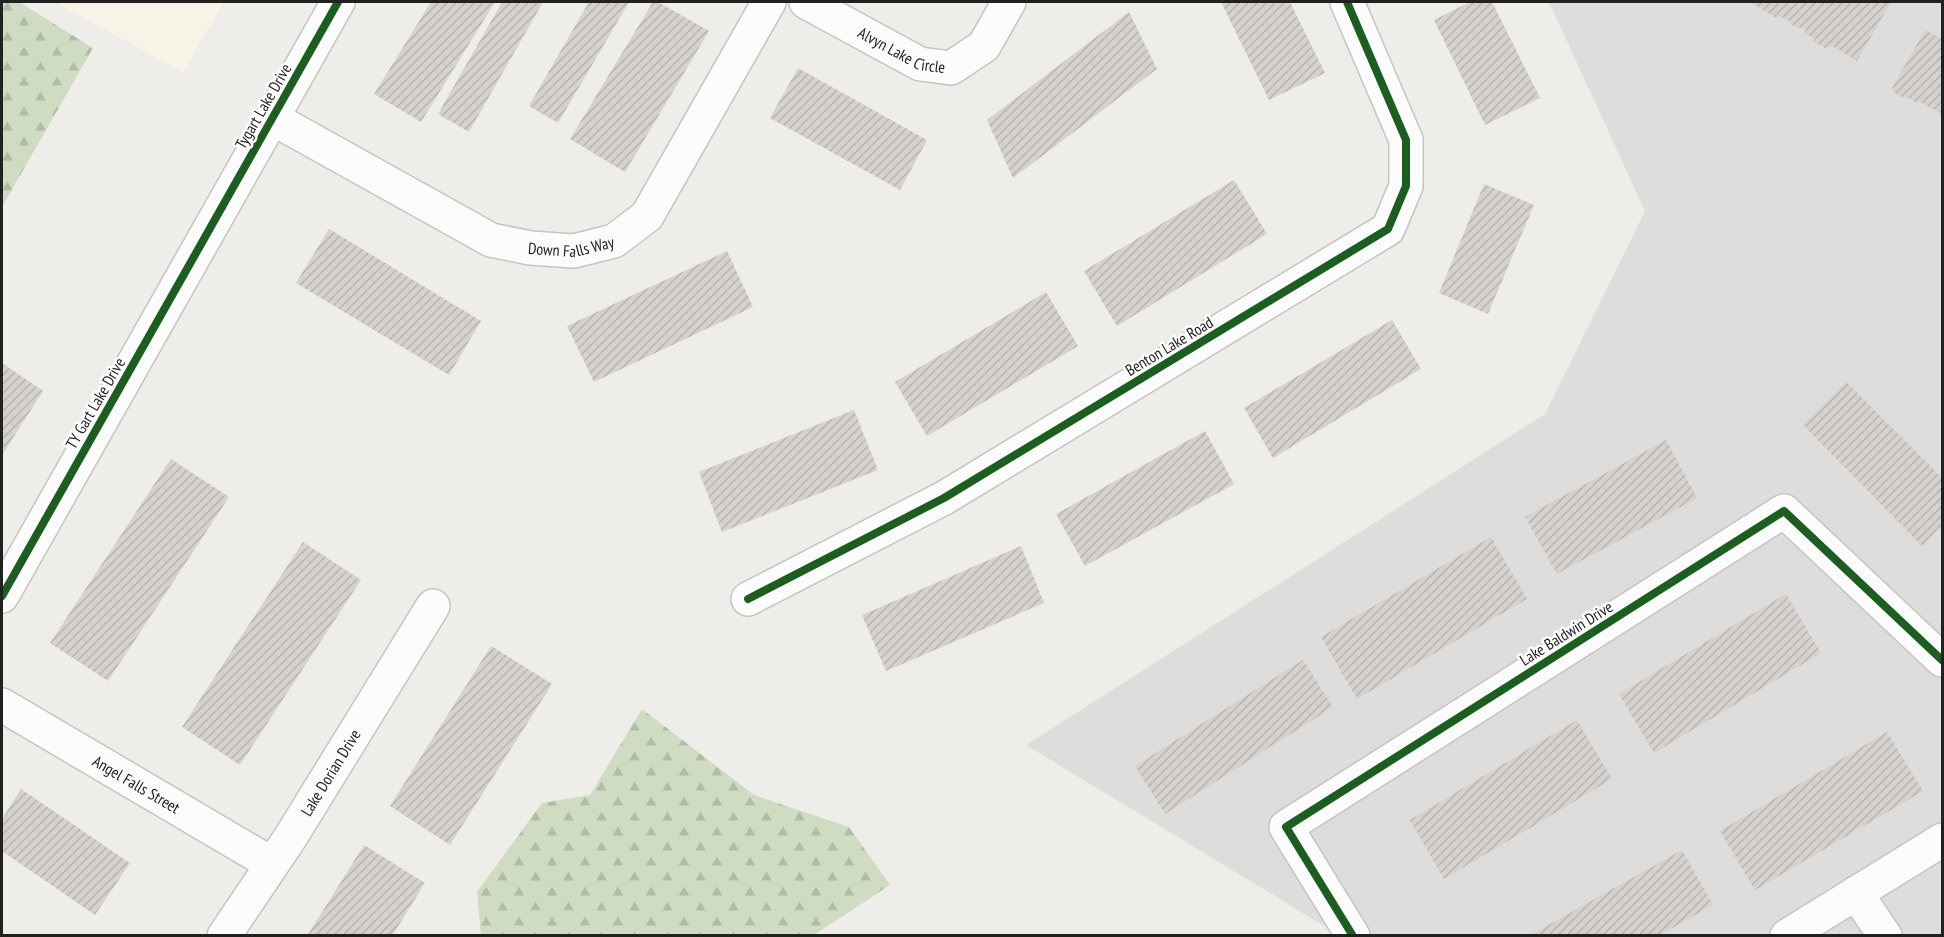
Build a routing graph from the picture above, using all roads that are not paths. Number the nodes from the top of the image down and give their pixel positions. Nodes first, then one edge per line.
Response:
1 (338, 2) edge
2 (769, 2) edge
3 (807, 2) edge
4 (1009, 2) edge
5 (1347, 2) edge
6 (272, 118) junction
7 (212, 224) joint
8 (2, 596) edge
9 (748, 599) dead end
10 (433, 606) dead end
11 (1942, 660) edge
12 (2, 705) edge
13 (1942, 840) edge
14 (272, 864) junction
15 (1856, 893) junction
16 (224, 936) edge
17 (1353, 936) edge
18 (1787, 936) edge
19 (1885, 936) edge

1 - 6 street, Tygart Lake Drive
2 - 6 street, Down Falls Way
3 - 4 street, Alvyn Lake Circle
5 - 9 street, Benton Lake Road
6 - 7 street, Tygart Lake Drive
7 - 8 street, TY Gart Lake Drive
10 - 14 street, Lake Dorian Drive
11 - 17 street, Lake Baldwin Drive
12 - 14 street, Angel Falls Street
13 - 15 street
14 - 16 street, Lake Dorian Drive
15 - 18 street
15 - 19 street

